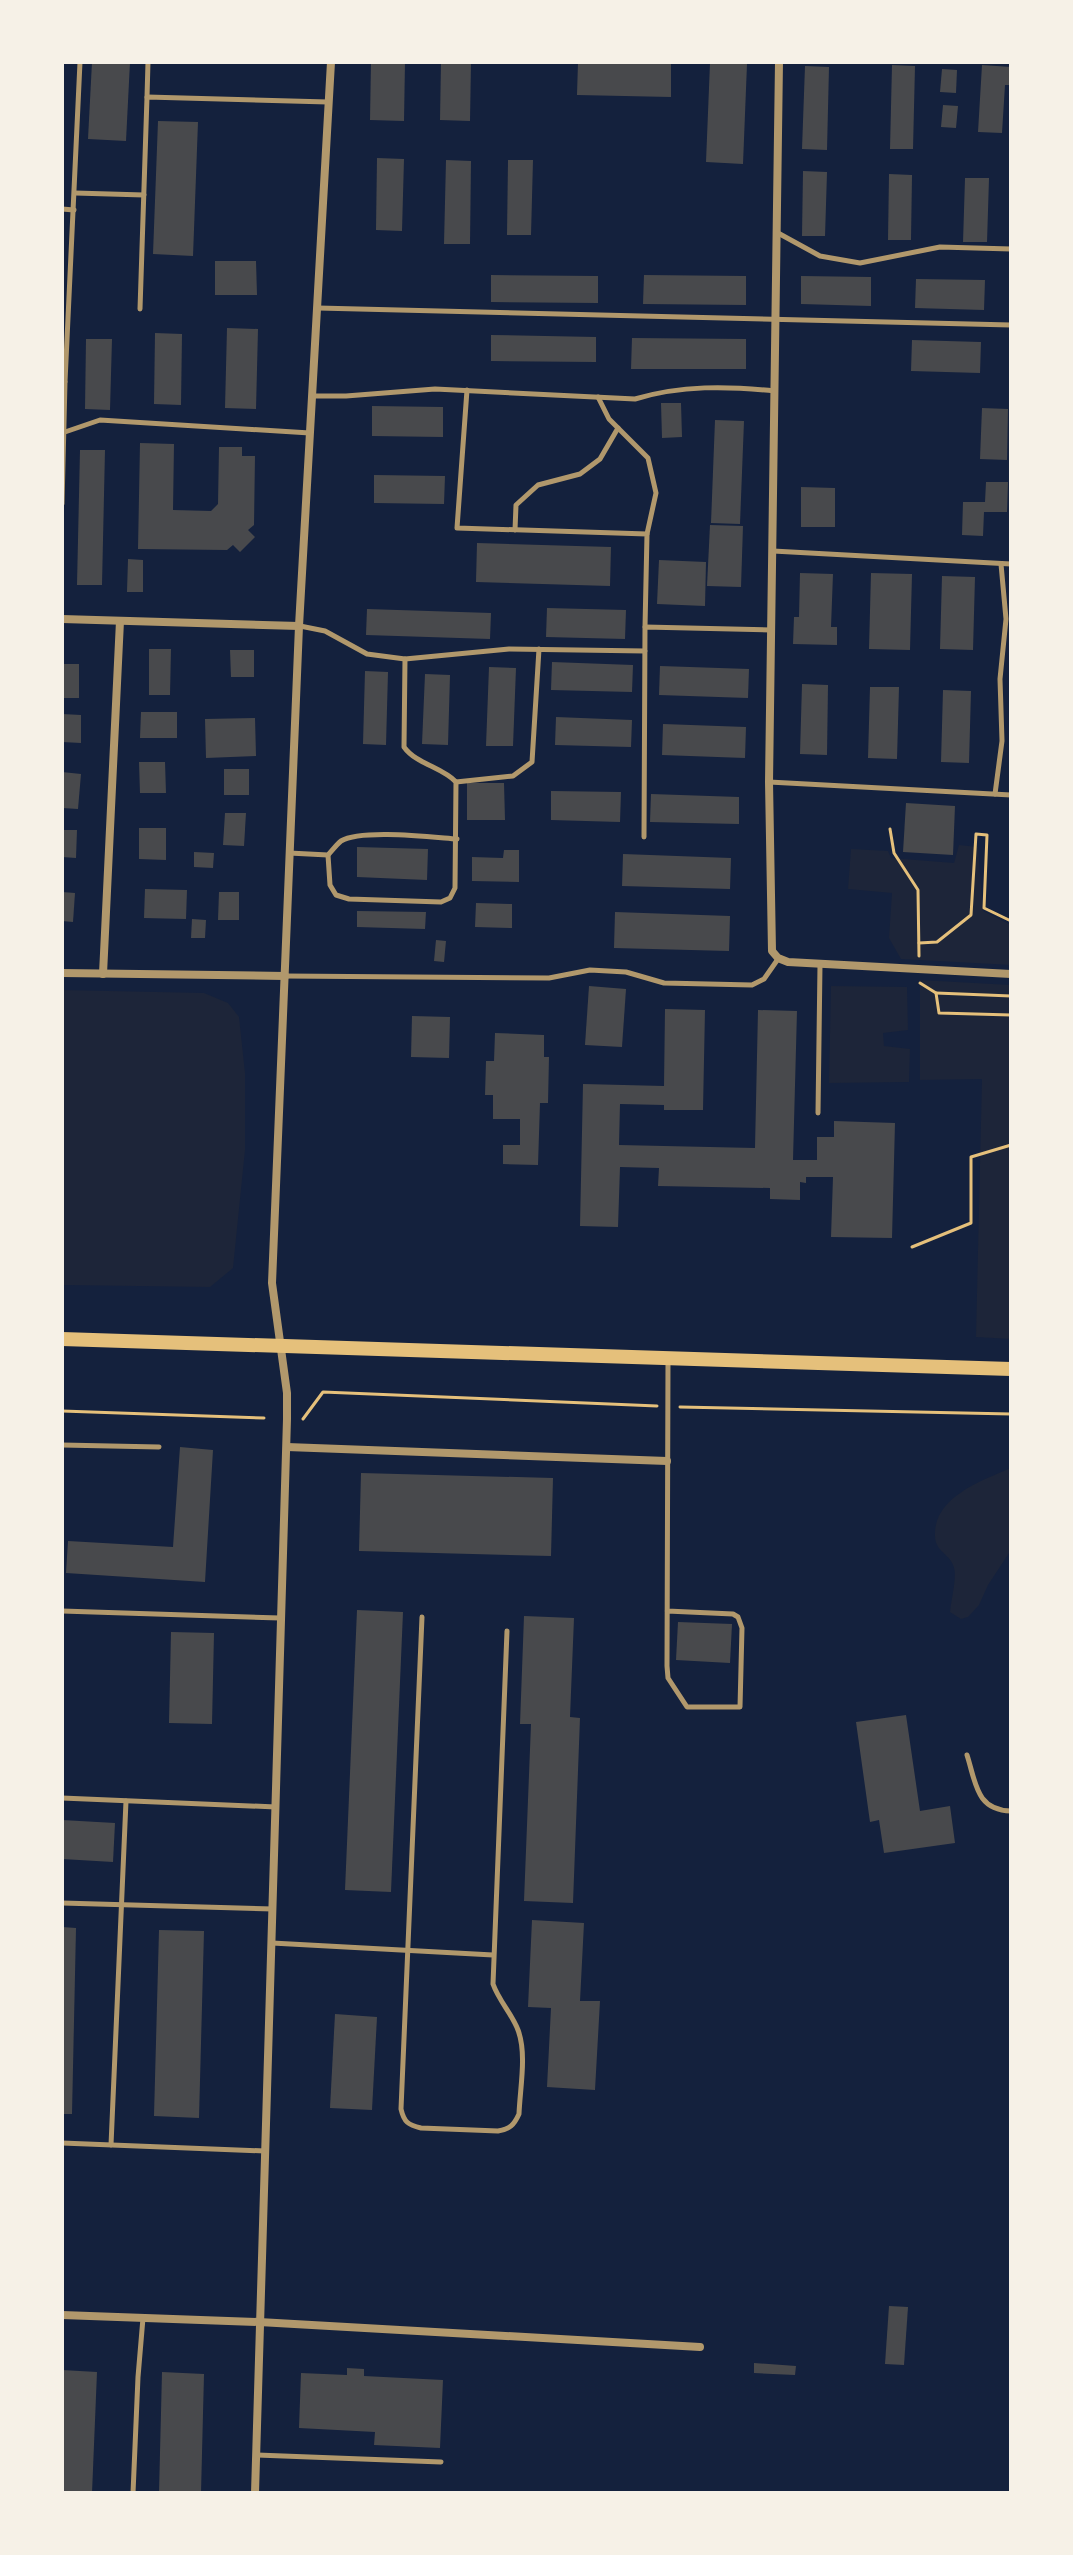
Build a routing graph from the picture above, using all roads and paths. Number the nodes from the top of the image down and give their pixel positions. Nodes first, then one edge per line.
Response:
1 (80, 62) edge
2 (148, 62) edge
3 (331, 62) edge
4 (779, 62) edge
5 (147, 97) junction
6 (329, 102) junction
7 (75, 193) junction
8 (144, 195) junction
9 (62, 209) edge
10 (74, 210) junction
11 (777, 232) junction
12 (1011, 249) edge
13 (317, 308) junction
14 (140, 309) dead end
15 (66, 312) edge
16 (776, 319) junction
17 (1011, 325) edge
18 (63, 382) edge
19 (467, 390) junction
20 (775, 391) junction
21 (312, 396) junction
22 (598, 397) junction
23 (618, 428) junction
24 (63, 432) edge
25 (310, 433) junction
26 (62, 504) edge
27 (515, 530) junction
28 (647, 534) junction
29 (773, 551) junction
30 (1001, 564) junction
31 (1011, 564) edge
32 (62, 619) edge
33 (120, 621) junction
34 (299, 626) junction
35 (645, 627) junction
36 (772, 630) junction
37 (539, 649) junction
38 (645, 651) junction
39 (405, 659) junction
40 (456, 782) junction
41 (769, 782) junction
42 (995, 794) junction
43 (1011, 795) edge
44 (890, 829) dead end
45 (644, 837) dead end
46 (457, 839) junction
47 (289, 853) junction
48 (328, 855) junction
49 (1011, 921) edge
50 (919, 943) junction
51 (778, 958) junction
52 (820, 965) junction
53 (919, 969) junction
54 (62, 973) edge
55 (103, 974) junction
56 (1011, 974) edge
57 (285, 976) junction
58 (936, 993) junction
59 (1011, 996) edge
60 (1011, 1015) edge
61 (818, 1113) dead end
62 (1011, 1145) edge
63 (912, 1247) dead end
64 (62, 1339) edge
65 (281, 1345) junction
66 (668, 1358) junction
67 (1011, 1369) edge
68 (667, 1406) junction
69 (62, 1411) edge
70 (1011, 1414) edge
71 (264, 1418) dead end
72 (303, 1419) dead end
73 (62, 1445) edge
74 (159, 1447) dead end
75 (287, 1447) junction
76 (667, 1461) junction
77 (62, 1611) edge
78 (667, 1611) junction
79 (422, 1617) dead end
80 (281, 1618) junction
81 (507, 1631) dead end
82 (967, 1755) dead end
83 (62, 1798) edge
84 (126, 1801) junction
85 (276, 1807) junction
86 (1011, 1811) edge
87 (62, 1903) edge
88 (121, 1905) junction
89 (273, 1909) junction
90 (272, 1943) junction
91 (408, 1951) junction
92 (493, 1955) junction
93 (62, 2143) edge
94 (111, 2145) junction
95 (266, 2151) junction
96 (62, 2315) edge
97 (143, 2318) junction
98 (259, 2322) junction
99 (700, 2347) dead end
100 (256, 2455) junction
101 (441, 2462) dead end
102 (133, 2493) edge
103 (255, 2493) edge

1 - 7 lane
2 - 5 lane
3 - 6 street
4 - 11 street
5 - 6 lane
5 - 8 lane
6 - 13 street
7 - 8 lane
7 - 10 lane
8 - 14 lane
9 - 10 lane
10 - 15 lane
11 - 12 lane
11 - 16 street
13 - 16 lane
13 - 21 street
15 - 18 lane
16 - 17 lane
16 - 20 street
18 - 24 lane
19 - 21 lane
19 - 22 lane
19 - 27 lane
20 - 22 lane
20 - 29 street
21 - 25 street
22 - 23 lane
23 - 27 lane
23 - 28 lane
24 - 25 lane
24 - 26 lane
25 - 34 street
27 - 28 lane
28 - 35 lane
29 - 30 lane
29 - 36 street
30 - 31 lane
30 - 42 lane
32 - 33 street
33 - 34 street
33 - 55 street
34 - 39 lane
34 - 47 street
35 - 36 lane
35 - 38 lane
36 - 41 street
37 - 38 lane
37 - 39 lane
37 - 40 lane
38 - 45 lane
39 - 40 lane
40 - 46 lane
41 - 42 lane
41 - 51 street
42 - 43 lane
44 - 50 path
46 - 48 lane
46 - 48 lane
47 - 48 lane
47 - 57 street
49 - 50 path
50 - 53 path
51 - 52 street
51 - 57 lane
52 - 53 street
52 - 61 lane
53 - 56 street
53 - 58 path
54 - 55 street
55 - 57 street
57 - 65 street
58 - 59 path
58 - 60 path
62 - 63 path
64 - 65 main road
65 - 66 main road
65 - 75 street
66 - 67 main road
66 - 68 lane
68 - 70 path
68 - 72 path
68 - 76 lane
69 - 71 path
73 - 74 lane
75 - 76 street
75 - 80 street
76 - 78 lane
77 - 80 lane
78 - 78 lane
79 - 91 lane
80 - 85 street
81 - 92 lane
82 - 86 lane
83 - 84 lane
84 - 85 lane
84 - 88 lane
85 - 89 street
87 - 88 lane
88 - 89 lane
88 - 94 lane
89 - 90 street
90 - 91 lane
90 - 95 street
91 - 92 lane
91 - 92 lane
93 - 94 lane
94 - 95 lane
95 - 98 street
96 - 97 street
97 - 98 street
97 - 102 lane
98 - 99 street
98 - 100 street
100 - 101 lane
100 - 103 street

